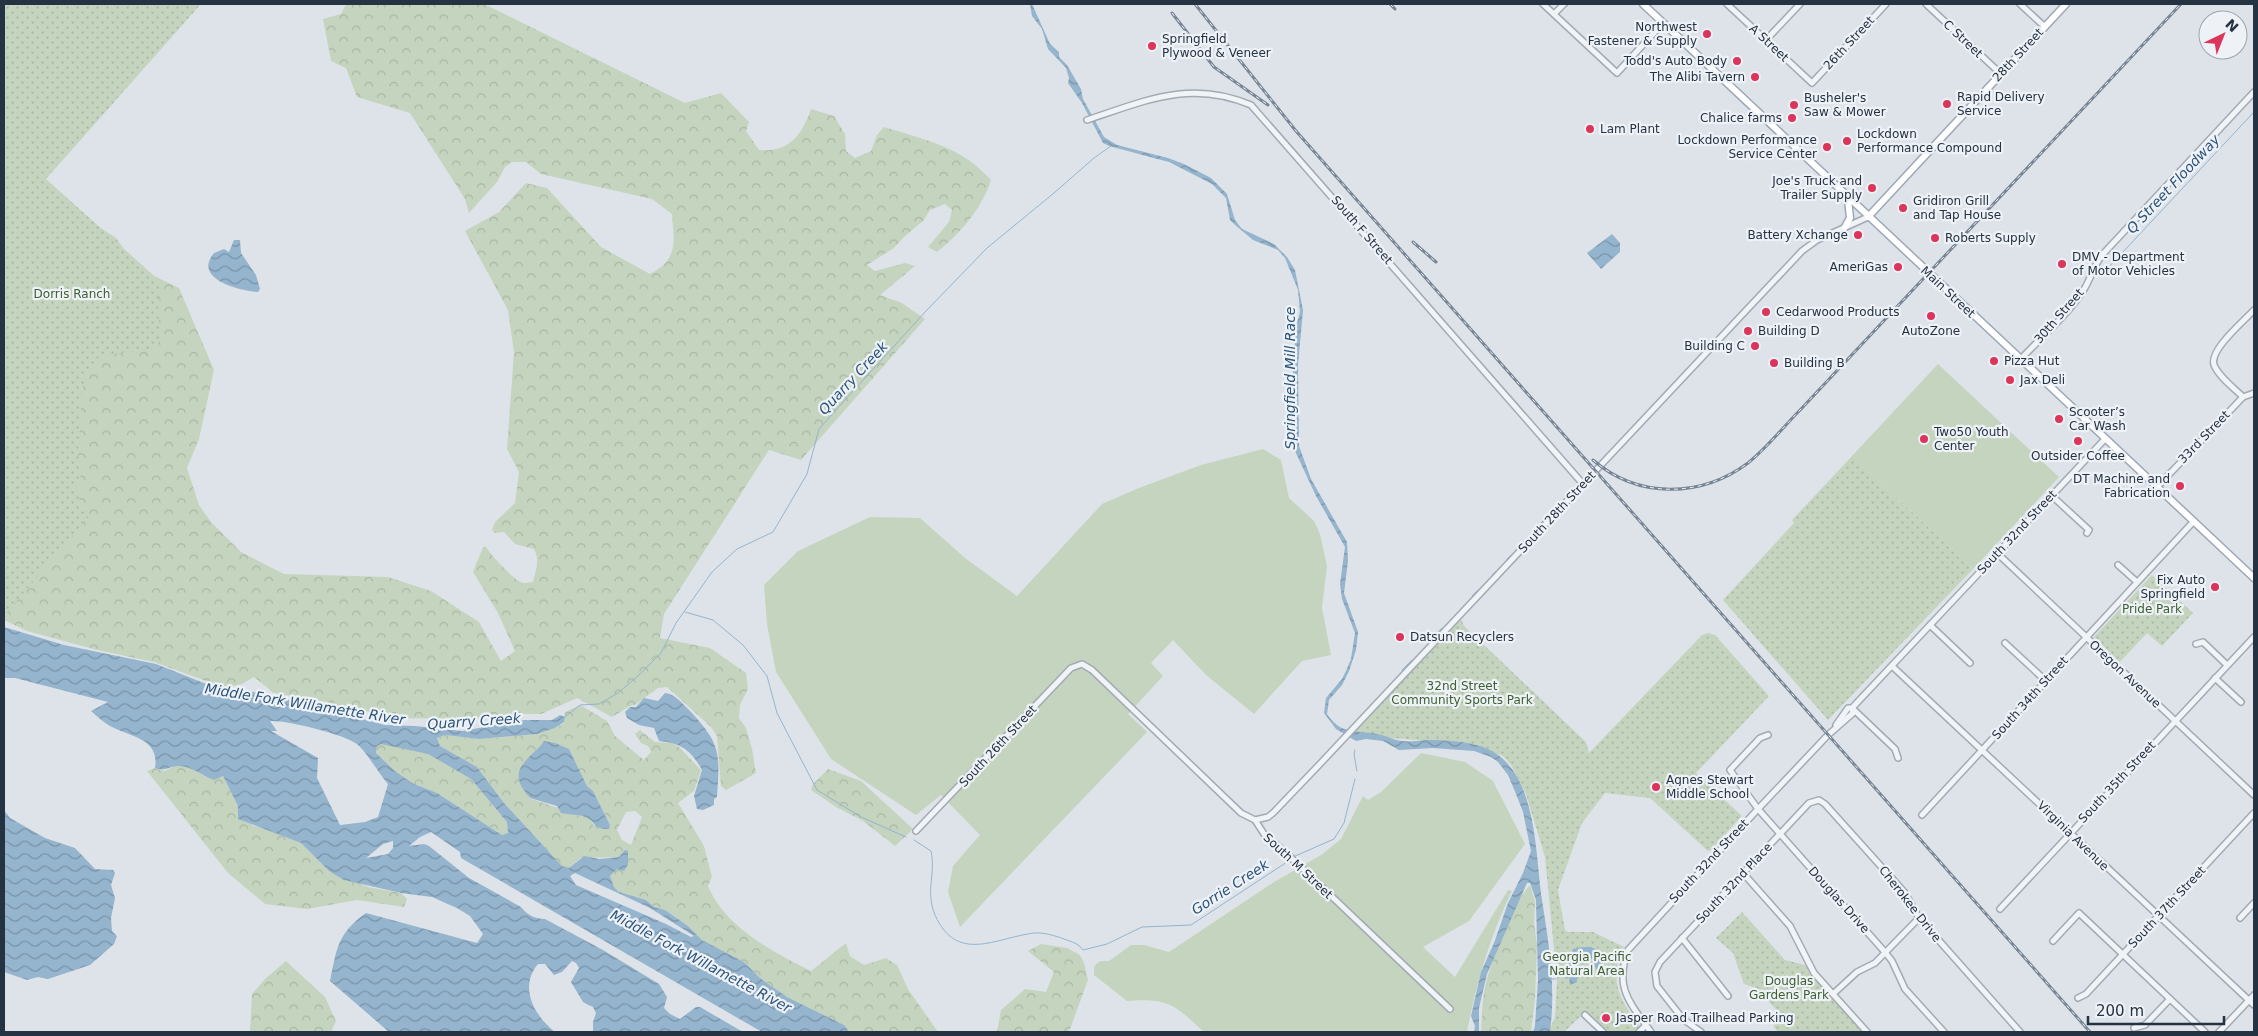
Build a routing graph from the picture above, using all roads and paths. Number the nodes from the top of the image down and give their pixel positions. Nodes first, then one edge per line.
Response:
1 (1543, 4) edge
2 (1564, 4) edge
3 (1643, 4) edge
4 (1727, 4) edge
5 (1800, 4) edge
6 (1886, 4) edge
7 (1926, 4) edge
8 (2020, 4) edge
9 (2066, 4) edge
10 (1554, 14) junction
11 (1663, 23) junction
12 (2045, 26) junction
13 (1766, 40) junction
14 (2001, 74) junction
15 (1812, 83) joint
16 (2254, 92) edge
17 (1087, 120) dead end
18 (1848, 198) junction
19 (1868, 217) junction
20 (1845, 227) junction
21 (2254, 310) edge
22 (2020, 360) junction
23 (2254, 393) edge
24 (2243, 397) junction
25 (2105, 439) junction
26 (1584, 484) junction
27 (2157, 487) junction
28 (2051, 495) junction
29 (2194, 522) junction
30 (2086, 533) dead end
31 (1997, 553) junction
32 (2118, 565) dead end
33 (2254, 578) edge
34 (2137, 582) junction
35 (1930, 626) junction
36 (2254, 637) edge
37 (2086, 638) junction
38 (2005, 642) dead end
39 (2196, 644) dead end
40 (1970, 663) dead end
41 (1082, 664) joint
42 (2227, 665) junction
43 (1892, 666) junction
44 (2215, 678) junction
45 (2046, 680) junction
46 (2240, 702) dead end
47 (1852, 708) junction
48 (2174, 721) junction
49 (1768, 735) dead end
50 (1983, 750) junction
51 (1898, 758) dead end
52 (2254, 795) edge
53 (1819, 800) joint
54 (1758, 809) junction
55 (2254, 813) edge
56 (1922, 814) dead end
57 (1255, 820) junction
58 (916, 831) dead end
59 (1780, 834) junction
60 (2070, 834) junction
61 (1743, 873) junction
62 (2254, 903) edge
63 (2000, 909) dead end
64 (2158, 916) junction
65 (1919, 918) junction
66 (2240, 918) dead end
67 (1682, 938) junction
68 (2052, 941) dead end
69 (1884, 951) junction
70 (2123, 954) junction
71 (1833, 994) junction
72 (1728, 996) dead end
73 (2254, 996) edge
74 (2078, 998) dead end
75 (2170, 999) junction
76 (2252, 1002) edge
77 (1450, 1009) dead end
78 (1585, 1015) dead end
79 (1646, 1025) junction
80 (2134, 1028) dead end
81 (1603, 1032) edge
82 (1640, 1032) edge
83 (1652, 1032) edge
84 (1701, 1032) edge
85 (1867, 1032) edge
86 (1944, 1032) edge
87 (2020, 1032) edge
88 (2205, 1032) edge
89 (2219, 1032) edge

1 - 10 street
2 - 10 street
3 - 11 main road, Main Street
4 - 13 street, A Street
5 - 13 street
6 - 15 street, 26th Street
7 - 14 street, C Street
8 - 12 street
9 - 12 main road, 28th Street
10 - 11 street
11 - 18 main road, Main Street
12 - 14 main road, 28th Street
13 - 15 street, A Street
14 - 19 main road, 28th Street
16 - 22 street, 30th Street
17 - 26 street, South F Street
18 - 19 main road, Main Street
18 - 20 main road
19 - 20 street, South 28th Street
19 - 22 main road, Main Street
20 - 26 street, South 28th Street
21 - 24 street
22 - 25 main road, Main Street
23 - 24 street, 33rd Street
24 - 27 street, 33rd Street
25 - 27 main road, Main Street
25 - 28 street, South 32nd Street
26 - 57 street, South 28th Street
27 - 29 main road, Main Street
28 - 30 street
28 - 31 street, South 32nd Street
29 - 33 main road, Main Street
29 - 34 street, South 34th Street
31 - 35 street, South 32nd Street
31 - 37 street, Oregon Avenue
32 - 34 street
34 - 37 street, South 34th Street
35 - 40 street
35 - 43 street, South 32nd Street
36 - 42 street, South 35th Street
37 - 45 street, South 34th Street
37 - 48 street, Oregon Avenue
38 - 45 street
39 - 42 street
41 - 57 street, South M Street
41 - 58 street, South 26th Street
42 - 44 street, South 35th Street
43 - 47 street, South 32nd Street
43 - 50 street, Virginia Avenue
44 - 46 street
44 - 48 street, South 35th Street
45 - 50 street, South 34th Street
47 - 51 street
47 - 54 street, South 32nd Street
48 - 52 street, Oregon Avenue
48 - 60 street, South 35th Street
49 - 54 street, Douglas Drive
50 - 56 street, South 34th Street
50 - 60 street, Virginia Avenue
53 - 59 street, South 32nd Place
53 - 65 street, Cherokee Drive
54 - 59 street, Douglas Drive
54 - 79 street, South 32nd Street
55 - 64 street, South 37th Street
57 - 77 street, South M Street
59 - 61 street, South 32nd Place
59 - 69 street, Douglas Drive
60 - 63 street, South 35th Street
60 - 64 street, Virginia Avenue
61 - 67 street, South 32nd Place
61 - 71 street
62 - 66 street
64 - 70 street, South 37th Street
64 - 76 street, Virginia Avenue
65 - 69 street
65 - 87 street, Cherokee Drive
67 - 72 street
67 - 84 street, South 32nd Place
68 - 70 street
69 - 71 street
69 - 86 street, Douglas Drive
70 - 74 street, South 37th Street
70 - 75 street
71 - 85 street
73 - 76 street
75 - 80 street
75 - 88 street
76 - 89 street
78 - 81 street
79 - 82 street
79 - 83 street

